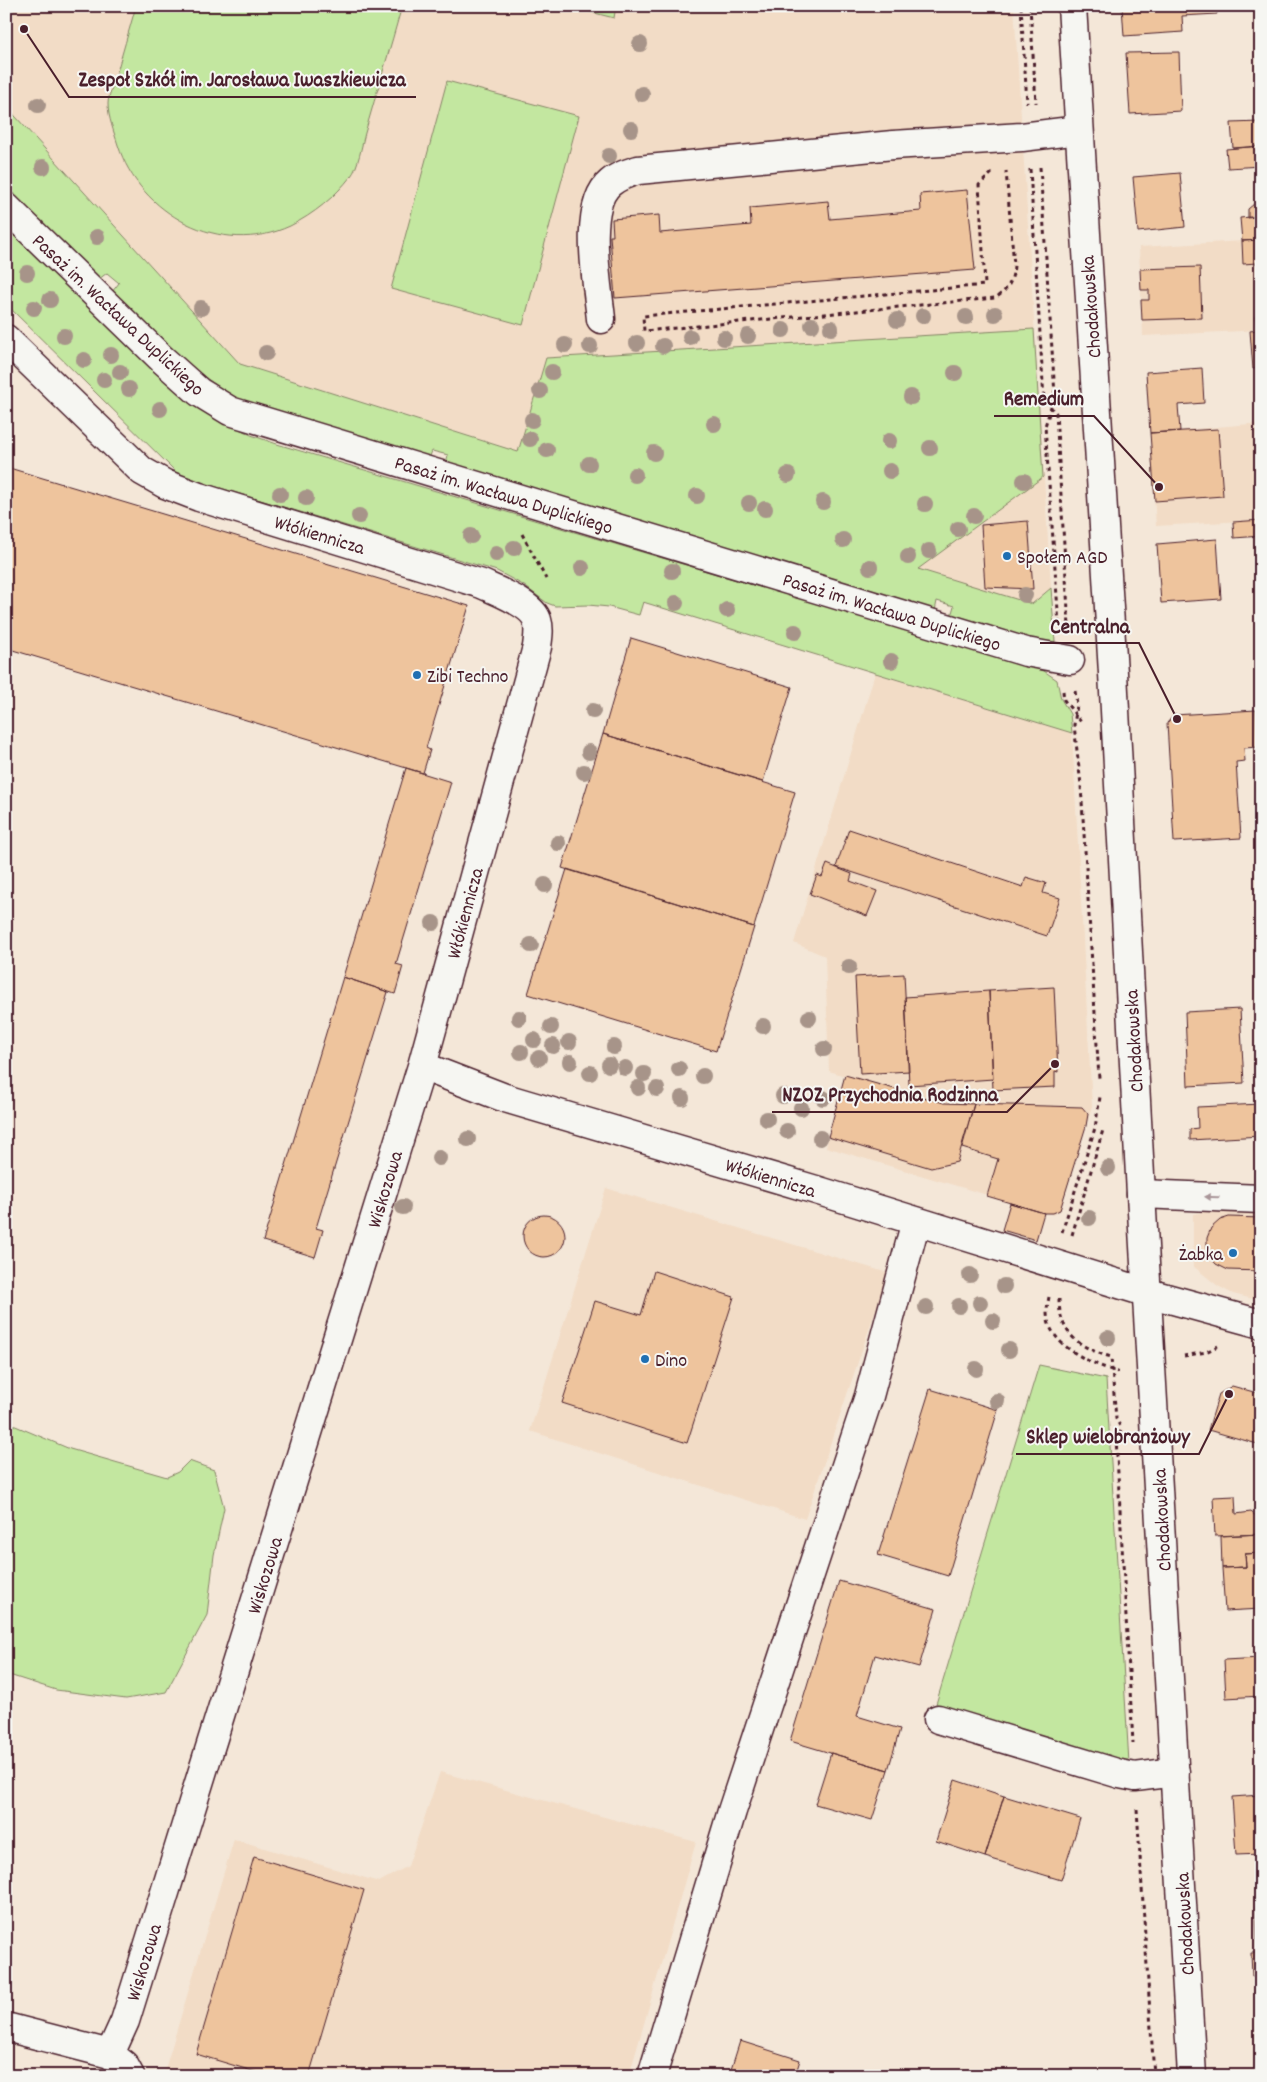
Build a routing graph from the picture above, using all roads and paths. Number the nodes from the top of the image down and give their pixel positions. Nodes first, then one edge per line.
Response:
1 (1021, 6) edge
2 (1030, 6) edge
3 (1072, 6) edge
4 (1079, 130) junction
5 (1019, 142) junction
6 (6, 207) edge
7 (601, 319) dead end
8 (6, 339) edge
9 (1051, 407) junction
10 (518, 499) junction
11 (550, 587) dead end
12 (1066, 659) junction
13 (1076, 714) junction
14 (1084, 725) dead end
15 (422, 1066) junction
16 (1099, 1080) dead end
17 (1100, 1090) dead end
18 (1103, 1129) dead end
19 (1141, 1194) junction
20 (1261, 1199) edge
21 (916, 1221) junction
22 (1057, 1266) junction
23 (1148, 1293) junction
24 (1261, 1324) edge
25 (1224, 1343) dead end
26 (1111, 1357) junction
27 (1151, 1357) junction
28 (1112, 1370) junction
29 (1119, 1379) dead end
30 (1126, 1422) dead end
31 (1122, 1429) junction
32 (1125, 1435) dead end
33 (938, 1719) dead end
34 (1175, 1772) junction
35 (1135, 1776) junction
36 (6, 2027) edge
37 (110, 2054) junction
38 (130, 2076) edge
39 (652, 2076) edge
40 (1154, 2076) edge
41 (1192, 2076) edge

1 - 5 path
2 - 5 path
3 - 4 street, Chodakowska
4 - 5 street
4 - 19 street, Chodakowska
5 - 5 path
5 - 7 street
5 - 9 path
5 - 9 path
6 - 10 street, Pasaż im. Wacława Duplickiego
8 - 15 street, Włókiennicza
9 - 12 path
9 - 12 path
10 - 11 path
10 - 12 street, Pasaż im. Wacława Duplickiego
12 - 13 path
12 - 13 path
13 - 14 path
13 - 16 path
15 - 21 street, Włókiennicza
15 - 37 street, Wiskozowa
17 - 22 path
18 - 22 path
20 -> 19 street
19 - 23 street, Chodakowska
21 - 22 street, Włókiennicza
21 - 39 street
22 - 23 street, Włókiennicza
22 - 26 path
22 - 28 path
23 - 24 street, Włókiennicza
23 - 27 street, Chodakowska
25 - 27 path
26 - 27 path
26 - 28 path
27 - 34 street, Chodakowska
28 - 29 path
28 - 31 path
30 - 31 path
31 - 32 path
31 - 35 path
33 - 35 street
34 - 35 street
34 - 41 street, Chodakowska
35 - 40 path
36 - 37 street
37 - 38 street

